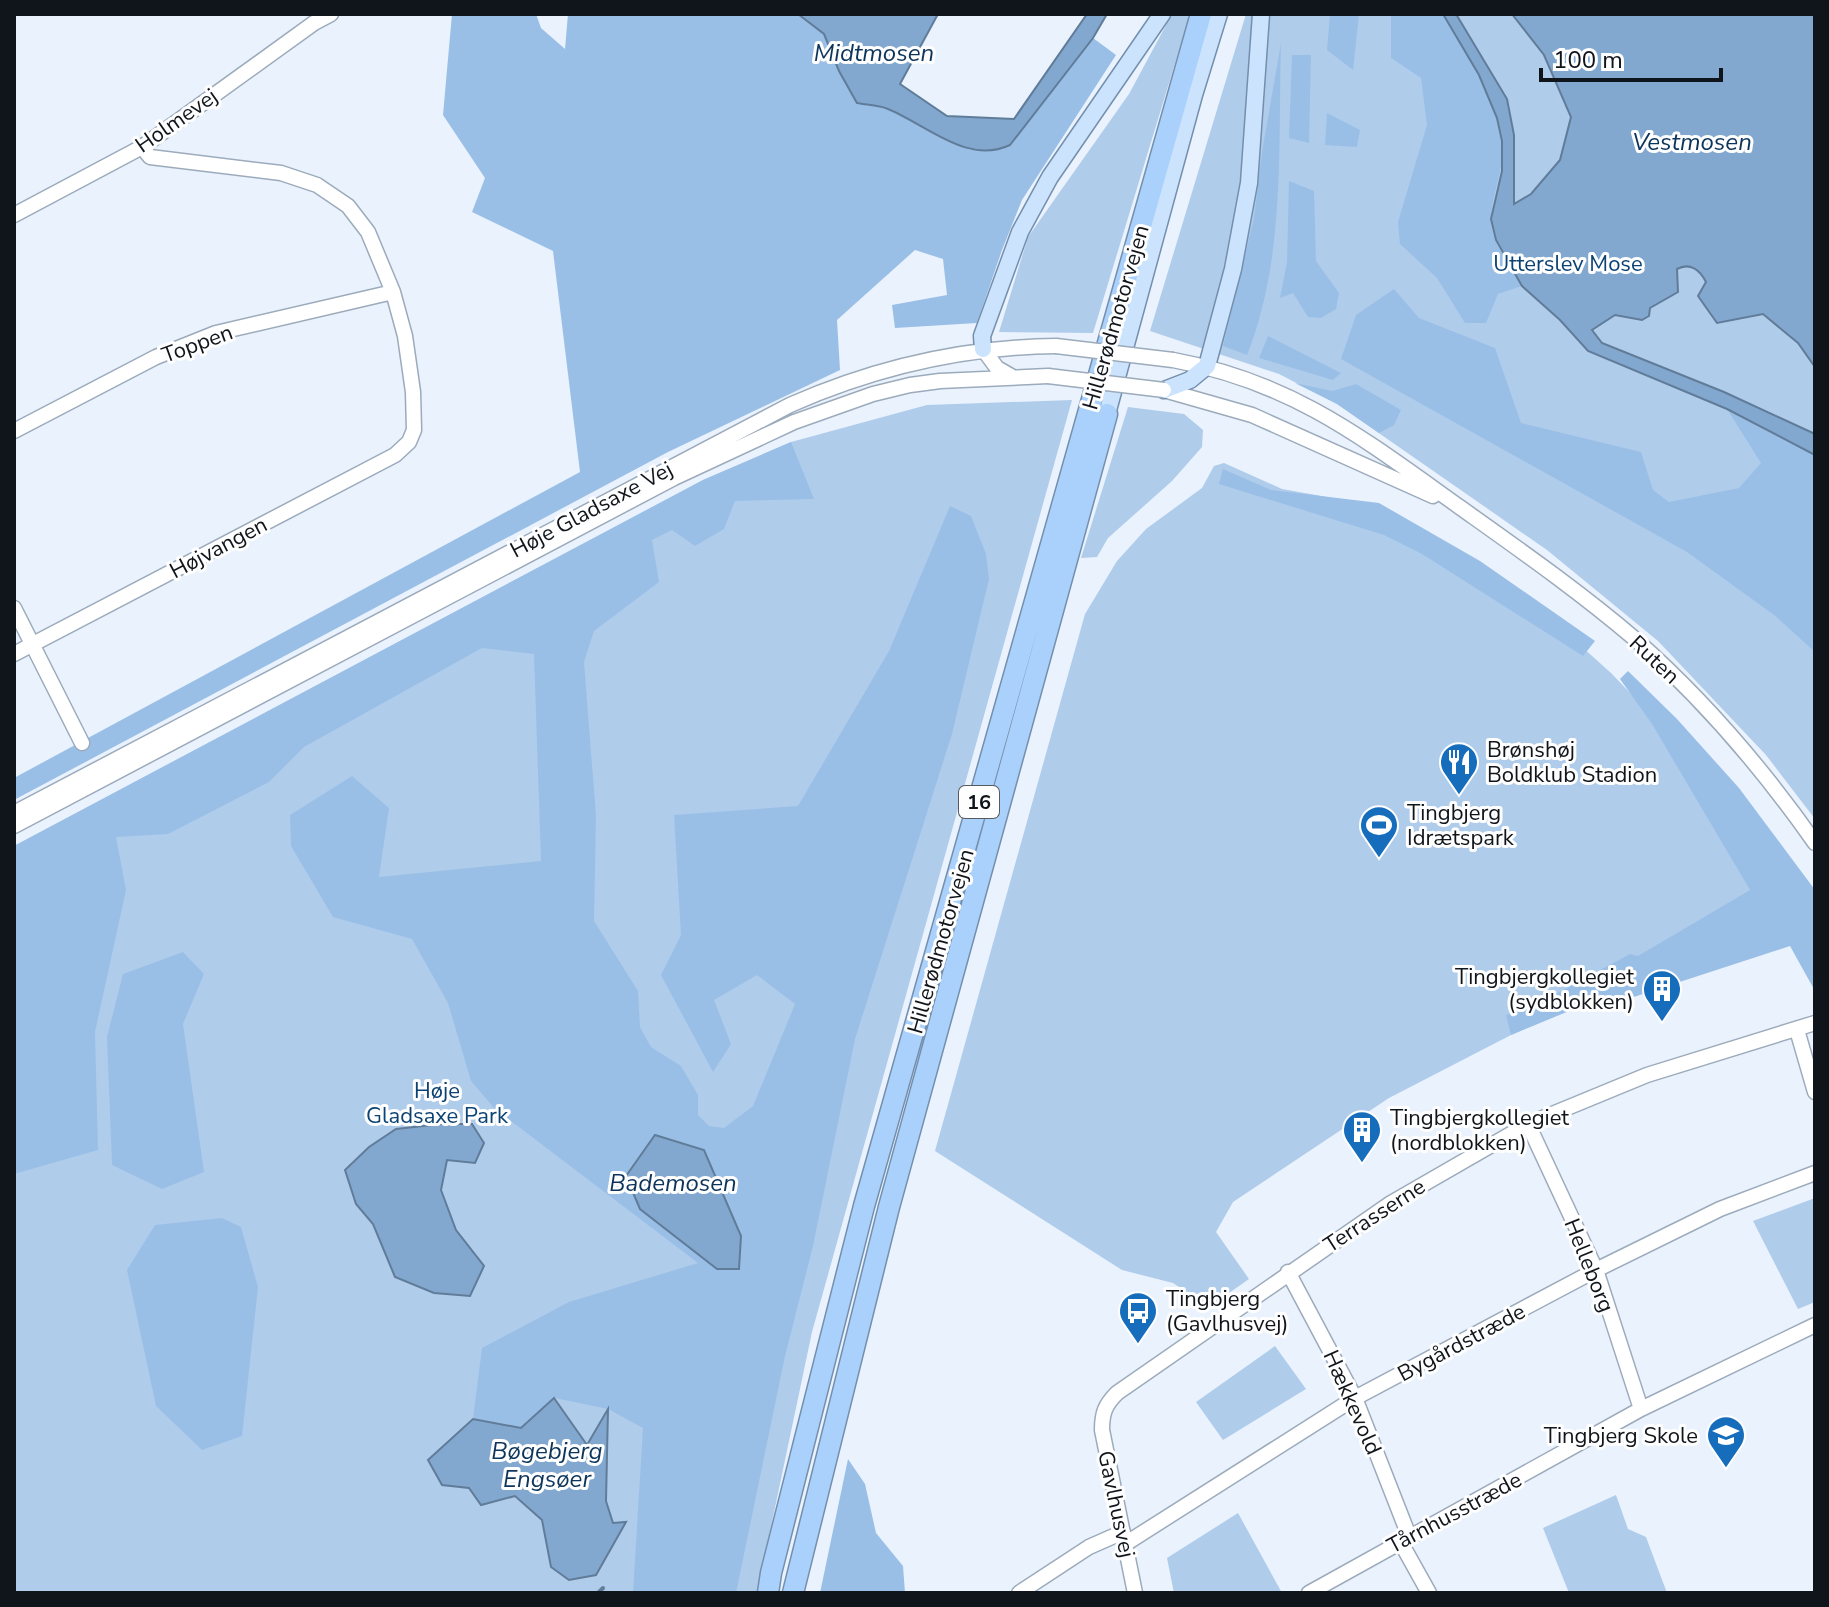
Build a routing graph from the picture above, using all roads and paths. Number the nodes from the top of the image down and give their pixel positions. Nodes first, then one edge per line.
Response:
1 (331, 14) edge
2 (1162, 14) edge
3 (1201, 14) edge
4 (1219, 14) edge
5 (1261, 14) edge
6 (142, 147) junction
7 (14, 215) edge
8 (393, 292) junction
9 (983, 349) junction
10 (1207, 366) junction
11 (1011, 376) junction
12 (1164, 390) junction
13 (1107, 414) joint
14 (14, 431) edge
15 (1463, 509) junction
16 (14, 608) edge
17 (33, 644) junction
18 (14, 654) edge
19 (82, 743) dead end
20 (14, 813) edge
21 (14, 826) edge
22 (1815, 843) edge
23 (1815, 1023) edge
24 (1797, 1030) junction
25 (1815, 1092) edge
26 (1528, 1124) junction
27 (1815, 1173) edge
28 (1596, 1270) junction
29 (1288, 1272) junction
30 (1815, 1325) edge
31 (1355, 1398) junction
32 (1641, 1409) junction
33 (1102, 1415) joint
34 (1124, 1538) junction
35 (1404, 1539) junction
36 (768, 1593) edge
37 (793, 1593) edge
38 (1019, 1593) edge
39 (1135, 1593) edge
40 (1309, 1593) edge
41 (1429, 1593) edge

1 - 6 street, Holmevej
2 - 9 main road
3 - 36 highway, Hillerødmotorvejen / 16
4 - 13 main road, Hillerødmotorvejen / 16
5 - 10 main road
6 - 7 street, Holmevej
6 - 8 street
8 - 14 street, Toppen
8 - 17 street, Højvangen
9 - 10 street, Høje Gladsaxe Vej, bridge
9 - 11 street
9 - 20 street, Høje Gladsaxe Vej
10 - 12 main road
10 - 15 street, Ruten
11 - 12 street, Høje Gladsaxe Vej, bridge
11 - 21 street, Høje Gladsaxe Vej
12 - 15 street, Ruten
13 - 37 highway, Hillerødmotorvejen / 16
15 - 22 street, Ruten
16 - 17 street
17 - 18 street, Højvangen
17 - 19 street
23 - 24 street, Terrasserne
24 - 25 street
24 - 26 street, Terrasserne
26 - 28 street, Helleborg
26 - 29 street, Terrasserne
27 - 28 street, Bygårdstræde
28 - 31 street, Bygårdstræde
28 - 32 street, Helleborg
29 - 31 street, Hækkevold
29 - 33 street, Terrasserne
30 - 32 street, Tårnhusstræde
31 - 34 street, Bygårdstræde
31 - 35 street, Hækkevold
32 - 35 street, Tårnhusstræde
33 - 34 street, Gavlhusvej
34 - 38 street, Bygårdstræde
34 - 39 street, Gavlhusvej
35 - 40 street, Tårnhusstræde
35 - 41 street, Hækkevold

